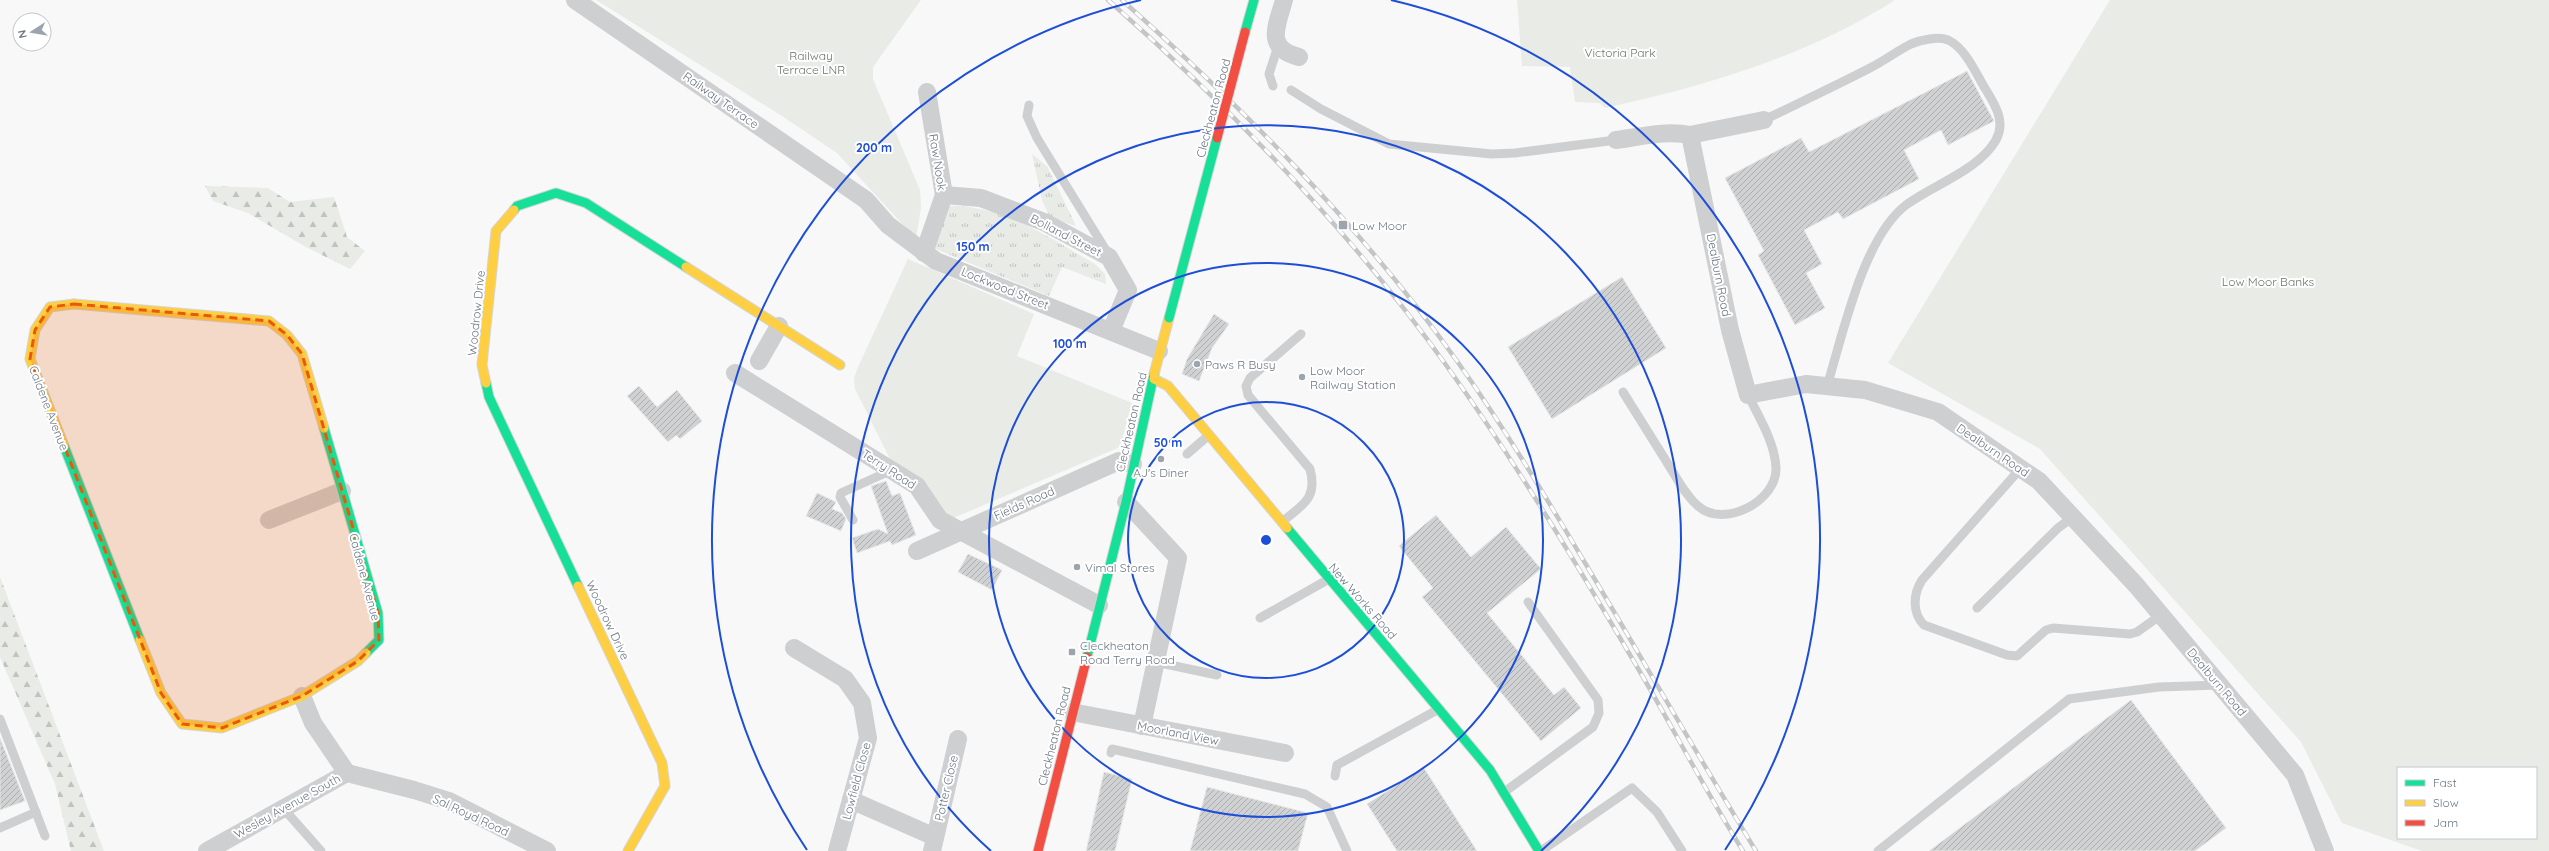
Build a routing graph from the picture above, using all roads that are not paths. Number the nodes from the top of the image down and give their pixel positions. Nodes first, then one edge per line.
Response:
1 (576, 0) edge
2 (1254, 0) edge
3 (1284, 0) edge
4 (1278, 46) junction
5 (1299, 57) dead end
6 (1273, 86) dead end
7 (1291, 90) dead end
8 (927, 92) dead end
9 (1029, 105) dead end
10 (1764, 120) joint
11 (1690, 135) junction
12 (1616, 140) joint
13 (944, 195) junction
14 (866, 200) joint
15 (924, 253) junction
16 (1109, 257) junction
17 (779, 326) junction
18 (1111, 331) junction
19 (1301, 334) dead end
20 (1159, 350) junction
21 (759, 361) dead end
22 (840, 365) dead end
23 (735, 373) dead end
24 (1154, 379) junction
25 (1827, 386) junction
26 (1623, 392) dead end
27 (1748, 395) junction
28 (1209, 436) junction
29 (1187, 454) dead end
30 (1133, 464) junction
31 (2021, 468) junction
32 (892, 470) junction
33 (342, 491) junction
34 (1126, 502) junction
35 (2072, 517) junction
36 (269, 520) dead end
37 (853, 520) dead end
38 (1281, 523) junction
39 (961, 530) junction
40 (917, 551) dead end
41 (1329, 580) junction
42 (1528, 602) dead end
43 (1099, 605) junction
44 (1977, 608) dead end
45 (2161, 615) junction
46 (1260, 618) dead end
47 (794, 648) dead end
48 (1156, 662) junction
49 (1217, 675) dead end
50 (2220, 685) junction
51 (302, 696) junction
52 (1440, 708) junction
53 (1072, 712) junction
54 (0, 719) edge
55 (1142, 726) junction
56 (958, 739) dead end
57 (1111, 753) dead end
58 (1285, 753) dead end
59 (347, 773) junction
60 (1335, 776) dead end
61 (1504, 793) junction
62 (851, 800) junction
63 (283, 808) junction
64 (36, 812) junction
65 (0, 828) edge
66 (46, 836) dead end
67 (933, 844) edge
68 (215, 849) edge
69 (321, 851) edge
70 (547, 851) edge
71 (628, 851) edge
72 (837, 851) edge
73 (1038, 851) edge
74 (1348, 851) edge
75 (1540, 851) edge
76 (1682, 851) edge
77 (1878, 851) edge
78 (2326, 851) edge

1 - 14 street, Railway Terrace
2 - 20 street, Cleckheaton Road, bridge
3 - 4 street
4 - 5 street
4 - 6 lane
7 - 12 lane
8 - 13 street, Raw Nook
9 - 16 lane
10 - 11 street
10 - 25 lane
11 - 12 street
11 - 27 street, Dealburn Road
13 - 15 street, Raw Nook
13 - 16 street, Bolland Street
14 - 15 street, Lockwood Street
15 - 18 street, Lockwood Street
16 - 18 street, Bolland Street
17 - 21 street
17 - 22 street, Woodrow Drive
17 - 71 street, Woodrow Drive
18 - 20 street, Lockwood Street
19 - 38 lane
20 - 24 street, Cleckheaton Road
23 - 32 street, Terry Road
24 - 28 street, New Works Road
24 - 30 street, Cleckheaton Road
25 - 27 street, Dealburn Road
25 - 31 street, Dealburn Road
26 - 27 lane
28 - 29 lane
28 - 38 street, New Works Road
30 - 34 street, Cleckheaton Road
30 - 39 street, Fields Road
31 - 35 street, Dealburn Road
31 - 45 lane
32 - 37 lane
32 - 39 street, Terry Road
33 - 36 street
33 - 51 street, Caldene Avenue
33 - 51 street, Caldene Avenue
34 - 43 street, Cleckheaton Road
34 - 48 street
35 - 44 lane
35 - 45 street, Dealburn Road
38 - 41 street, New Works Road
39 - 40 street, Fields Road
39 - 43 street, Terry Road
41 - 46 lane
41 - 52 street, New Works Road
42 - 61 lane
43 - 53 street, Cleckheaton Road
45 - 50 street, Dealburn Road
47 - 62 street, Lowfield Close
48 - 49 lane
48 - 55 street
50 - 77 lane
50 - 78 street, Dealburn Road
51 - 59 street
52 - 60 lane
52 - 61 street, New Works Road
53 - 55 street, Moorland View
53 - 73 street, Cleckheaton Road
54 - 64 lane
55 - 58 street, Moorland View
56 - 67 street, Potter Close
57 - 74 lane
59 - 63 street, Wesley Avenue South
59 - 70 street, Sal Royd Road
61 - 75 street, New Works Road
62 - 67 street, Potter Close
62 - 72 street, Lowfield Close
63 - 68 street, Wesley Avenue South
63 - 69 lane
64 - 65 lane
64 - 66 lane
75 - 76 lane

